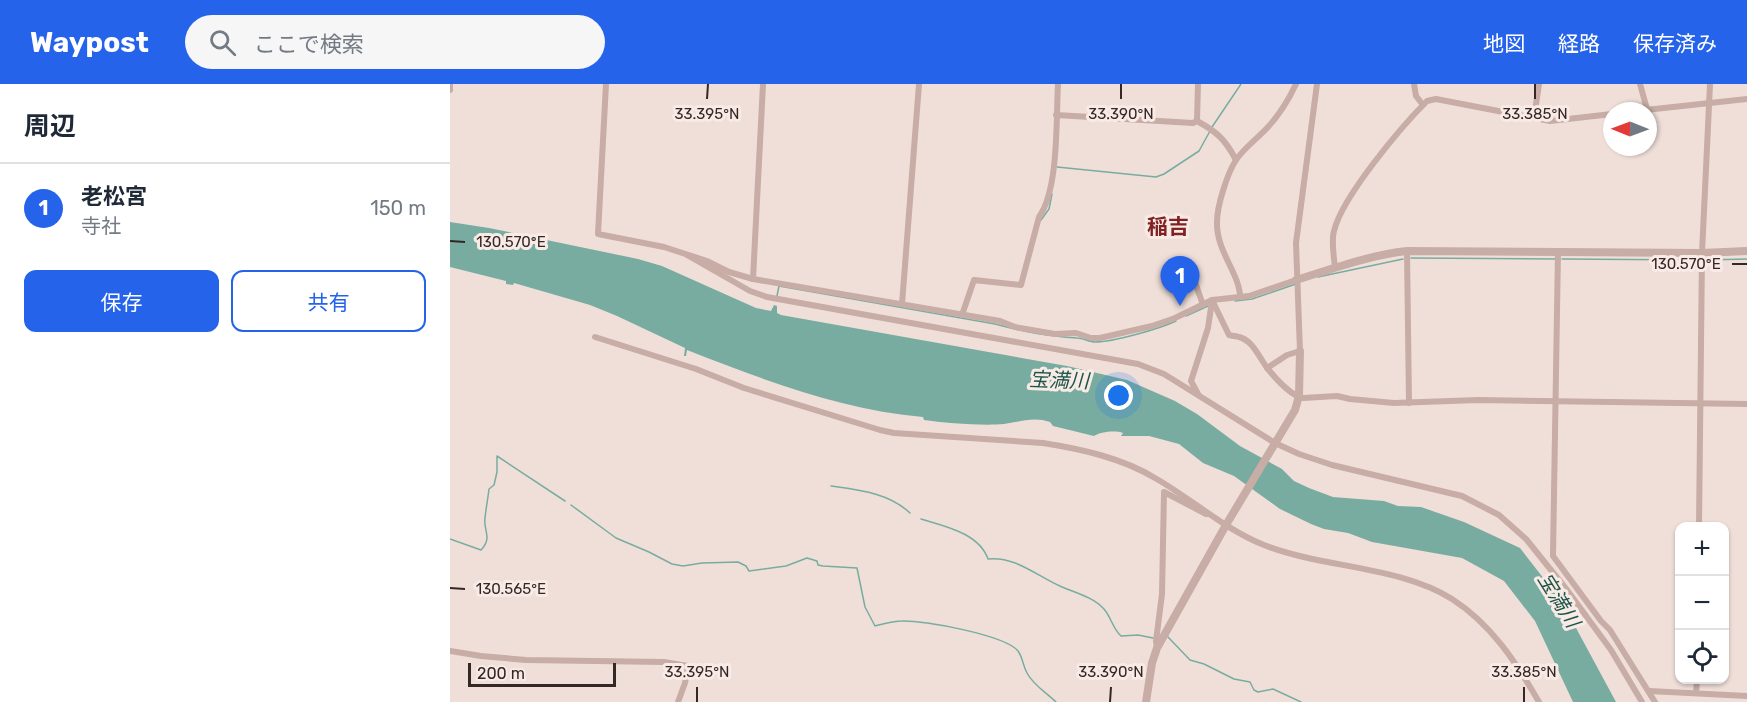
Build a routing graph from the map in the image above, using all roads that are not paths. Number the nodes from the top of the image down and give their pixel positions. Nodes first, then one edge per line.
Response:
1 (450, 84) edge
2 (606, 84) edge
3 (763, 84) edge
4 (919, 84) edge
5 (1058, 84) edge
6 (1198, 84) edge
7 (1296, 84) edge
8 (1317, 84) edge
9 (1414, 84) edge
10 (1539, 84) edge
11 (1640, 84) edge
12 (1710, 84) edge
13 (450, 90) edge
14 (1747, 99) edge
15 (1645, 102) edge
16 (1709, 103) junction
17 (1423, 105) junction
18 (1657, 109) edge
19 (1056, 115) junction
20 (1603, 115) edge
21 (1534, 118) junction
22 (1197, 121) junction
23 (1236, 160) junction
24 (1407, 251) junction
25 (1558, 251) junction
26 (1747, 251) edge
27 (1702, 253) junction
28 (687, 255) junction
29 (1335, 268) junction
30 (753, 279) junction
31 (1296, 280) junction
32 (1195, 282) dead end
33 (1240, 297) junction
34 (1212, 300) junction
35 (902, 304) junction
36 (1203, 304) junction
37 (962, 315) junction
38 (595, 337) dead end
39 (1300, 351) junction
40 (1267, 368) junction
41 (1176, 381) junction
42 (1191, 381) junction
43 (1198, 394) junction
44 (1556, 400) junction
45 (1409, 403) junction
46 (1701, 403) junction
47 (1747, 404) edge
48 (1273, 446) junction
49 (1213, 516) junction
50 (1699, 522) edge
51 (1228, 523) junction
52 (1157, 648) junction
53 (450, 651) edge
54 (1696, 684) edge
55 (1649, 691) junction
56 (1696, 693) junction
57 (1747, 696) edge
58 (678, 702) edge
59 (1146, 702) edge
60 (1539, 702) edge
61 (1642, 702) edge
62 (1655, 702) edge

1 - 13 street
2 - 28 street
3 - 30 street
4 - 35 street
5 - 19 street
6 - 22 street
7 - 23 street
8 - 31 street
9 - 17 street
10 - 21 street
11 - 15 street
12 - 16 street
14 - 16 street
16 - 18 street
16 - 27 street
17 - 21 street
17 - 29 street
19 - 22 street
19 - 37 street
20 - 21 street
22 - 23 street
23 - 33 street
24 - 25 street
24 - 29 street
24 - 45 street
25 - 27 street
25 - 44 street
26 - 27 street
27 - 46 street
28 - 30 street
28 - 41 street
29 - 31 street
30 - 35 street
31 - 33 street
31 - 39 street
32 - 36 street
33 - 34 street
34 - 36 street
34 - 40 street
34 - 42 street
35 - 37 street
36 - 37 street
38 - 49 street
39 - 40 street
39 - 48 street
40 - 45 street
41 - 42 street
41 - 43 street
42 - 43 street
43 - 48 street
44 - 45 street
44 - 46 street
44 - 55 street
46 - 47 street
46 - 50 street
48 - 51 street
48 - 61 street
49 - 51 street
49 - 52 street
51 - 52 street
51 - 60 street
52 - 59 street
53 - 58 street
54 - 56 street
55 - 56 street
55 - 62 street
56 - 57 street

